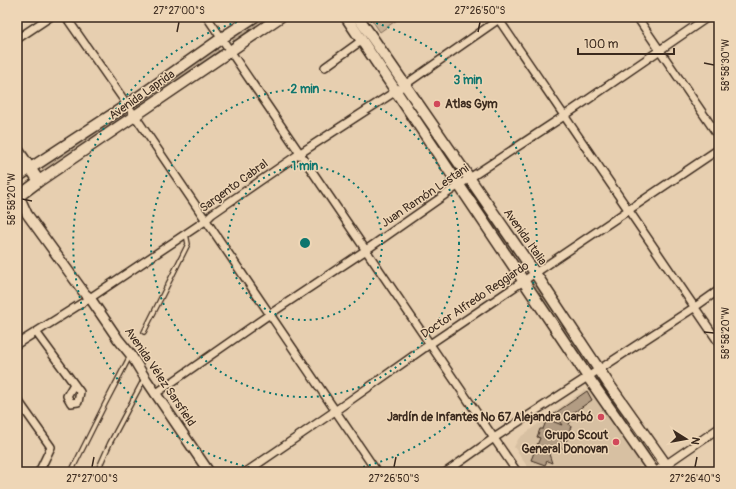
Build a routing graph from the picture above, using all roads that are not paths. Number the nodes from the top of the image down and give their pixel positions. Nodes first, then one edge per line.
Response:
1 (50, 17) edge
2 (66, 17) edge
3 (207, 17) edge
4 (254, 17) edge
5 (280, 17) edge
6 (346, 17) edge
7 (358, 17) edge
8 (637, 17) edge
9 (708, 17) edge
10 (499, 18) edge
11 (222, 38) junction
12 (17, 39) edge
13 (361, 41) junction
14 (230, 50) junction
15 (659, 50) junction
16 (325, 67) dead end
17 (404, 84) junction
18 (396, 91) junction
19 (127, 105) junction
20 (135, 116) junction
21 (564, 116) junction
22 (719, 137) edge
23 (17, 149) edge
24 (719, 149) edge
25 (299, 154) junction
26 (30, 168) junction
27 (17, 177) edge
28 (469, 178) junction
29 (39, 181) junction
30 (459, 185) junction
31 (21, 201) edge
32 (628, 210) junction
33 (205, 220) junction
34 (186, 233) junction
35 (366, 250) junction
36 (535, 273) junction
37 (524, 281) junction
38 (719, 290) edge
39 (90, 298) junction
40 (694, 307) junction
41 (270, 314) junction
42 (36, 332) junction
43 (144, 332) dead end
44 (719, 343) edge
45 (17, 344) edge
46 (430, 344) junction
47 (131, 355) junction
48 (599, 370) junction
49 (588, 377) junction
50 (145, 378) junction
51 (74, 384) dead end
52 (155, 394) junction
53 (17, 399) edge
54 (335, 411) junction
55 (719, 428) edge
56 (494, 438) junction
57 (668, 468) edge
58 (39, 472) edge
59 (71, 472) edge
60 (97, 472) edge
61 (209, 472) edge
62 (246, 472) edge
63 (377, 472) edge
64 (446, 472) edge
65 (517, 472) edge
66 (654, 472) edge

1 - 12 street
2 - 19 street
3 - 11 street
4 - 11 main road, Avenida Laprida
5 - 14 main road, Avenida Laprida
6 - 13 main road, Avenida Italia
7 - 17 main road, Avenida Italia
8 - 15 street
9 - 15 street, Juan Ramón Lestani
10 - 17 street, Sargento Cabral
10 - 21 street
11 - 14 street
11 - 19 main road, Avenida Laprida
13 - 16 street
13 - 18 main road, Avenida Italia
14 - 20 main road, Avenida Laprida
14 - 25 street
15 - 21 street, Juan Ramón Lestani
15 - 22 street
17 - 18 street, Sargento Cabral
17 - 28 main road, Avenida Italia
18 - 25 street, Sargento Cabral
18 - 30 main road, Avenida Italia
19 - 20 street
19 - 26 main road, Avenida Laprida
20 - 29 main road, Avenida Laprida
20 - 33 street
21 - 28 street, Juan Ramón Lestani
21 - 32 street
23 - 26 main road
24 - 32 street, Doctor Alfredo Reggiardo
25 - 33 street, Sargento Cabral
25 - 35 street
26 - 27 main road, Avenida Laprida
26 - 29 main road
28 - 30 street, Juan Ramón Lestani
28 - 36 main road, Avenida Italia
29 - 31 main road, Avenida Laprida
30 - 35 street, Juan Ramón Lestani
30 - 37 main road, Avenida Italia
31 - 39 street, Avenida Vélez Sarsfield
32 - 36 street, Doctor Alfredo Reggiardo
32 - 40 street
33 - 34 street, Sargento Cabral
33 - 41 street
34 - 39 street, Sargento Cabral
34 - 43 lane
35 - 41 street, Juan Ramón Lestani
35 - 46 street
36 - 37 street, Doctor Alfredo Reggiardo
36 - 48 main road, Avenida Italia
37 - 46 street, Doctor Alfredo Reggiardo
37 - 49 main road, Avenida Italia
38 - 40 street
39 - 42 street, Sargento Cabral
39 - 47 street, Avenida Vélez Sarsfield
40 - 44 street
40 - 48 street
41 - 52 street, Juan Ramón Lestani
41 - 54 street
42 - 45 street, Sargento Cabral
42 - 51 street
46 - 54 street, Doctor Alfredo Reggiardo
46 - 56 street
47 - 50 street, Avenida Vélez Sarsfield
47 - 59 lane
48 - 49 street
48 - 57 main road, Avenida Italia
49 - 56 street
49 - 66 main road, Avenida Italia
50 - 52 street, Avenida Vélez Sarsfield
50 - 60 lane
52 - 61 street, Avenida Vélez Sarsfield
53 - 58 street
54 - 62 street, Doctor Alfredo Reggiardo
54 - 63 street
55 - 57 street
56 - 64 street
56 - 65 street
57 - 66 street

